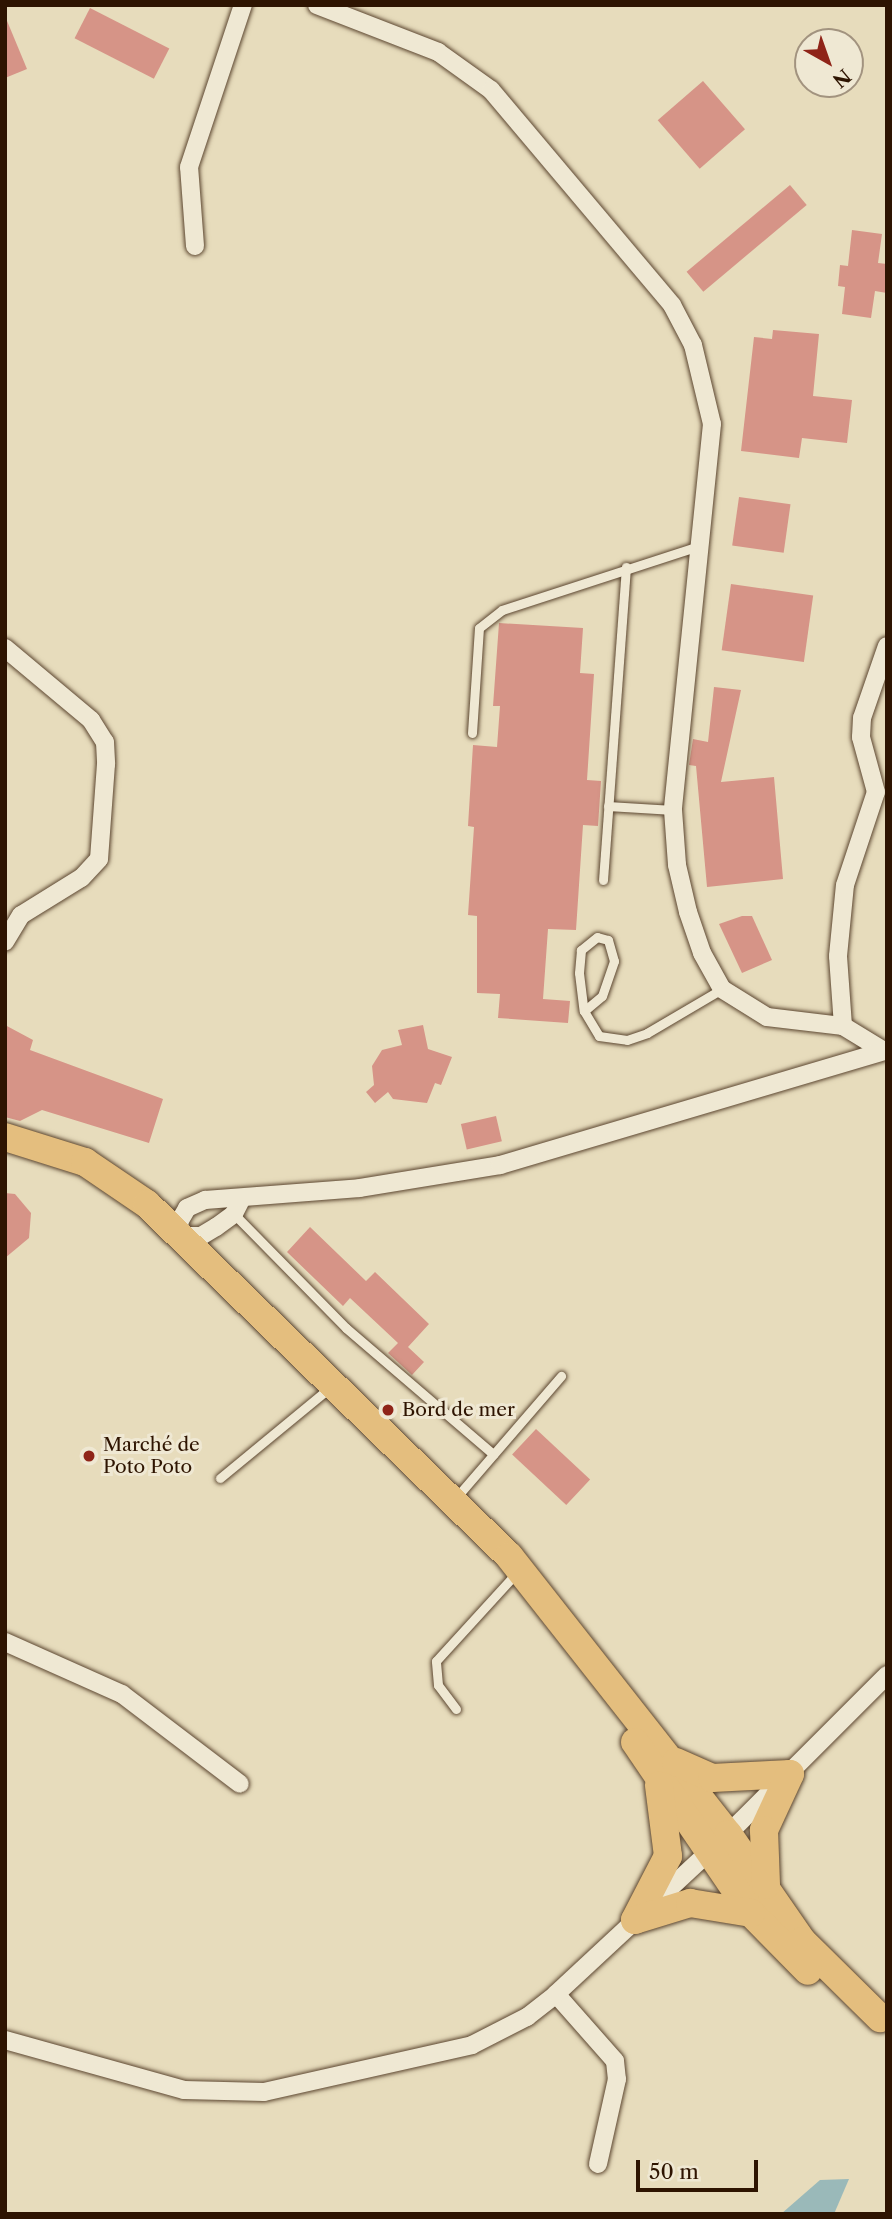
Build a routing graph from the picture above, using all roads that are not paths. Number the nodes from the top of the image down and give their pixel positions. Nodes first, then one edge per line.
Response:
1 (243, 5) edge
2 (317, 5) edge
3 (195, 246) dead end
4 (696, 547) junction
5 (626, 567) junction
6 (887, 646) edge
7 (5, 648) edge
8 (472, 733) dead end
9 (608, 806) junction
10 (673, 810) junction
11 (603, 880) dead end
12 (5, 942) edge
13 (722, 989) junction
14 (584, 1011) junction
15 (843, 1026) junction
16 (886, 1051) edge
17 (5, 1136) edge
18 (5, 1153) edge
19 (238, 1206) junction
20 (181, 1236) junction
21 (561, 1376) dead end
22 (323, 1393) junction
23 (493, 1454) junction
24 (220, 1478) dead end
25 (453, 1501) junction
26 (511, 1579) junction
27 (5, 1642) edge
28 (887, 1675) edge
29 (456, 1709) dead end
30 (661, 1761) junction
31 (790, 1774) junction
32 (240, 1784) dead end
33 (719, 1842) junction
34 (761, 1905) junction
35 (635, 1920) junction
36 (556, 1994) junction
37 (883, 2019) edge
38 (5, 2040) edge
39 (597, 2164) dead end

1 - 3 street
2 - 4 street
4 - 5 lane
4 - 10 street
5 - 8 lane
5 - 9 lane
6 - 15 street
7 - 12 street
9 - 10 lane
9 - 11 lane
10 - 13 street
13 - 14 lane
13 - 15 street
14 - 14 lane
15 - 16 street
16 - 19 street
17 - 20 main road
18 - 22 main road
19 - 20 street
19 - 20 street
19 - 23 lane
20 - 25 main road
21 - 23 lane
22 - 24 lane
22 - 26 main road
23 - 25 lane
25 - 30 main road
26 - 29 lane
26 - 30 main road
27 - 32 street
28 - 31 street
30 - 31 main road
30 - 33 main road
30 - 35 main road
31 - 33 street
31 - 34 main road
33 - 34 main road
33 - 35 street
34 - 35 main road
34 - 37 main road
35 - 36 street
36 - 38 street
36 - 39 street

